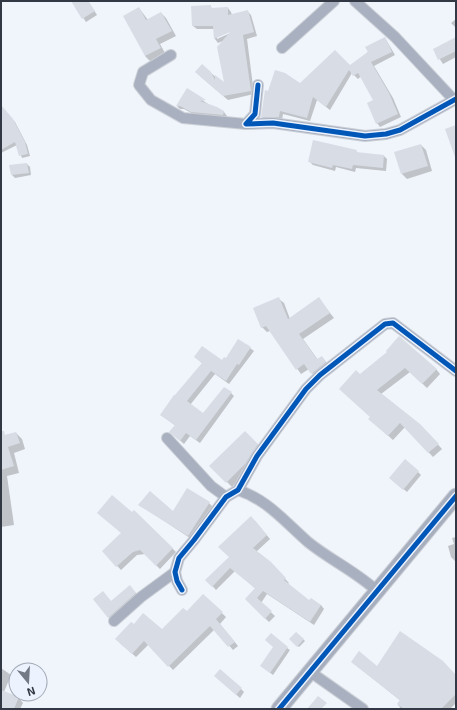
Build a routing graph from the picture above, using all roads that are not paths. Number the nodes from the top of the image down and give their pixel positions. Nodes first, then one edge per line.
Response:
1 (334, 1) edge
2 (355, 1) edge
3 (282, 48) dead end
4 (171, 55) dead end
5 (258, 84) dead end
6 (455, 100) edge
7 (246, 124) junction
8 (456, 371) edge
9 (167, 438) dead end
10 (238, 490) junction
11 (456, 496) edge
12 (226, 497) junction
13 (175, 572) junction
14 (182, 590) dead end
15 (378, 592) junction
16 (114, 621) dead end
17 (309, 671) junction
18 (279, 709) edge
19 (363, 709) edge

1 - 3 street
2 - 6 street
4 - 7 street
5 - 7 street
6 - 7 street
8 - 10 street
9 - 12 street
10 - 12 street
10 - 15 street
11 - 15 street
12 - 13 street
13 - 14 street
13 - 16 street
15 - 17 street
17 - 18 street
17 - 19 street

